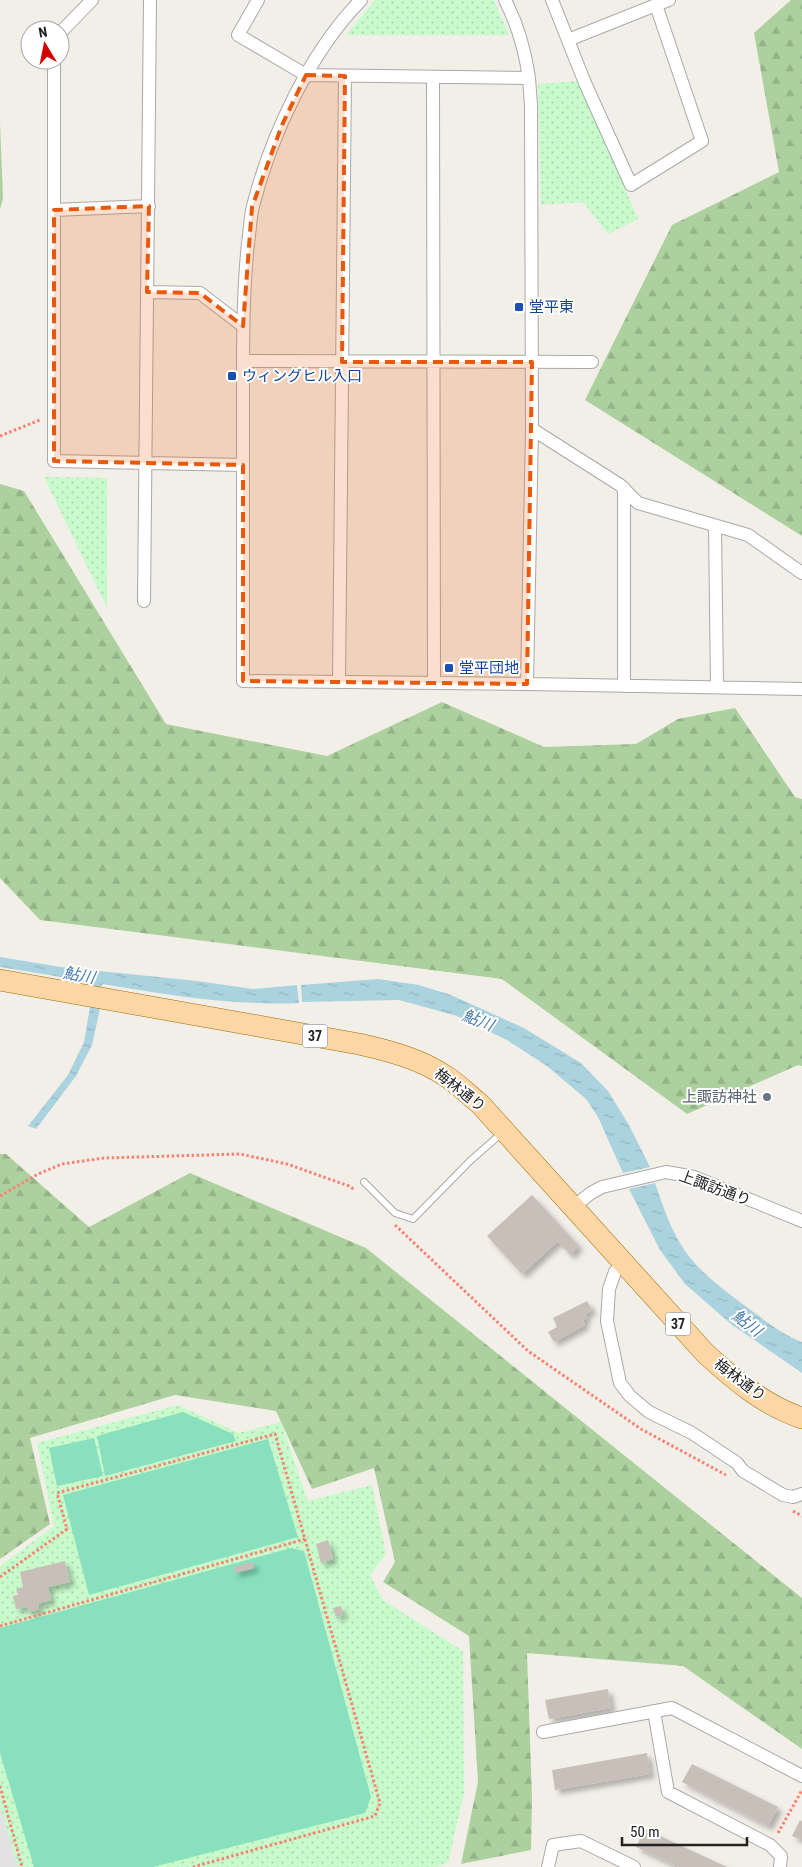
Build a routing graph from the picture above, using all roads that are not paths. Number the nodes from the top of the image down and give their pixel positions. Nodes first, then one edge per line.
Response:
1 (92, 0) edge
2 (150, 0) edge
3 (258, 0) edge
4 (361, 0) edge
5 (505, 0) edge
6 (552, 0) edge
7 (669, 0) edge
8 (656, 5) junction
9 (70, 23) edge
10 (568, 40) junction
11 (54, 70) edge
12 (306, 75) junction
13 (345, 76) junction
14 (433, 77) junction
15 (529, 78) junction
16 (149, 206) junction
17 (54, 210) junction
18 (147, 292) junction
19 (243, 326) junction
20 (243, 361) junction
21 (342, 362) junction
22 (433, 362) junction
23 (532, 362) junction
24 (592, 362) dead end
25 (532, 429) junction
26 (146, 462) junction
27 (243, 465) junction
28 (624, 488) junction
29 (715, 526) junction
30 (802, 573) edge
31 (144, 601) dead end
32 (340, 682) junction
33 (434, 683) junction
34 (527, 684) junction
35 (624, 686) junction
36 (717, 687) junction
37 (802, 689) edge
38 (0, 980) edge
39 (505, 1131) junction
40 (364, 1182) dead end
41 (573, 1207) junction
42 (802, 1221) edge
43 (622, 1262) junction
44 (802, 1418) edge
45 (802, 1494) edge
46 (654, 1711) junction
47 (543, 1732) dead end
48 (802, 1776) edge
49 (548, 1867) edge
50 (634, 1867) edge
51 (780, 1867) edge

1 - 9 street
2 - 16 street
3 - 12 street
4 - 12 street
5 - 15 street
6 - 10 street
7 - 8 street
8 - 10 street
8 - 10 street
11 - 17 street
12 - 13 street
12 - 19 street
13 - 14 street
13 - 21 street
14 - 15 street
14 - 22 street
15 - 23 street
16 - 17 street
16 - 18 street
17 - 26 street
18 - 19 street
18 - 26 street
19 - 20 street
20 - 21 street
20 - 27 street
21 - 22 street
21 - 32 street
22 - 23 street
22 - 33 street
23 - 24 street
23 - 25 street
25 - 28 street
25 - 34 street
26 - 27 street
26 - 31 street
27 - 32 street
28 - 29 street
28 - 35 street
29 - 30 street
29 - 36 street
32 - 33 street
33 - 34 street
34 - 35 street
35 - 36 street
36 - 37 street
38 - 39 main road, 梅林通り / 37
39 - 40 lane
39 - 41 main road, 梅林通り / 37
41 - 42 street, 上諏訪通り
41 - 43 main road, 梅林通り / 37
43 - 44 main road, 梅林通り / 37
43 - 45 street
46 - 47 street
46 - 48 street
46 - 51 street
49 - 50 street

